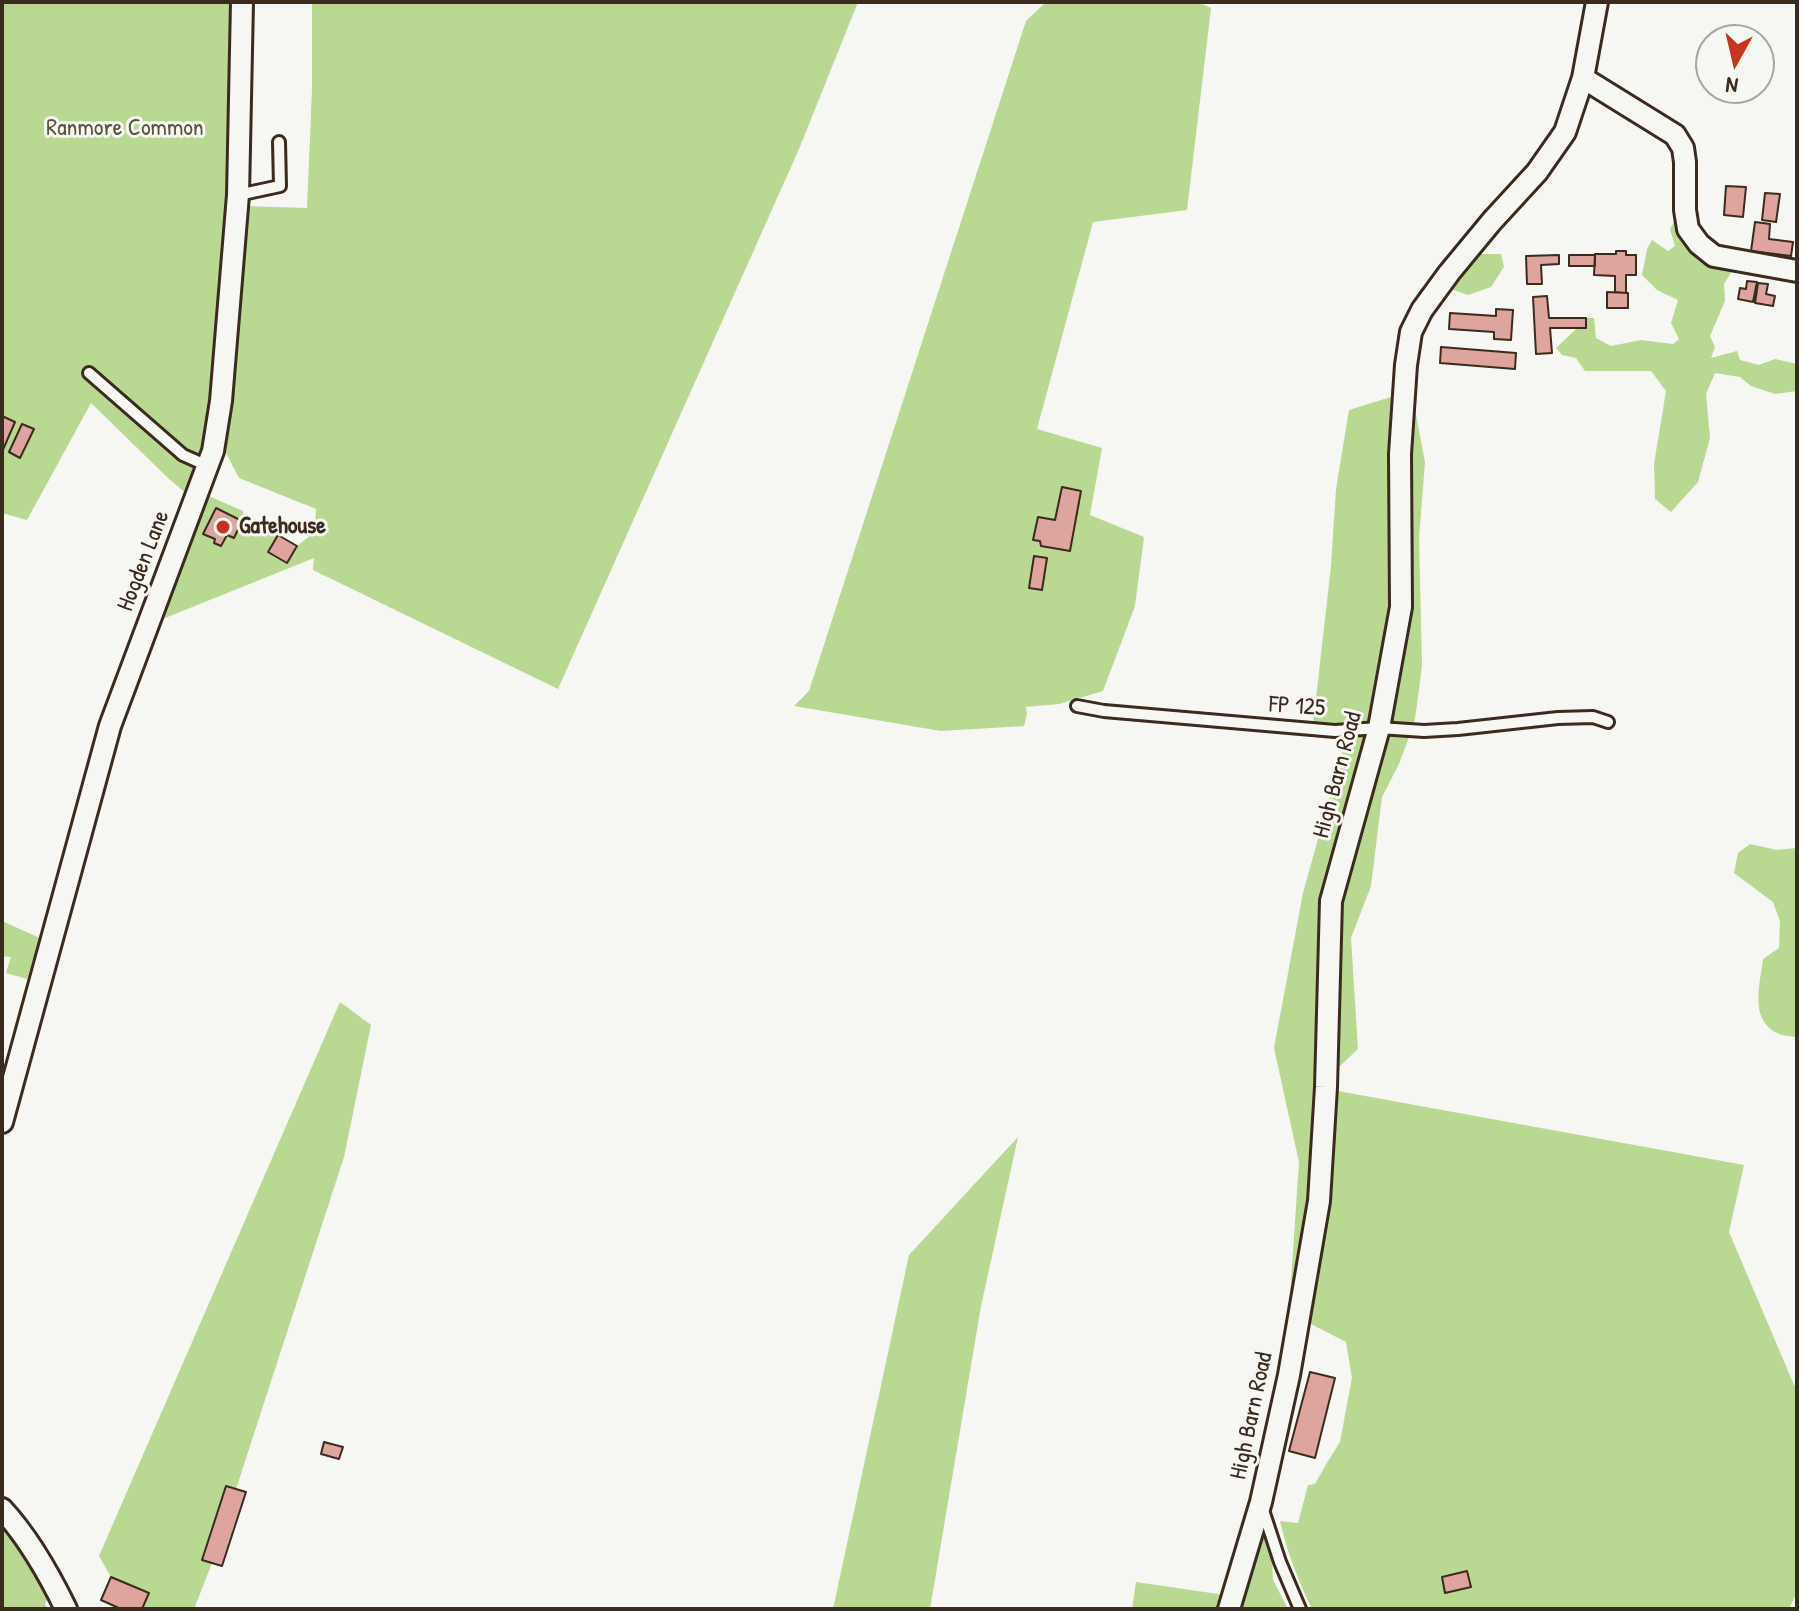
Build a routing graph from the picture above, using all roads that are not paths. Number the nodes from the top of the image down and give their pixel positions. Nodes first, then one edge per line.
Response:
1 (242, 2) edge
2 (1597, 2) edge
3 (1583, 78) junction
4 (279, 142) dead end
5 (238, 195) junction
6 (1797, 271) edge
7 (89, 373) dead end
8 (208, 466) junction
9 (1077, 706) dead end
10 (1608, 722) dead end
11 (1379, 728) junction
12 (2, 1122) edge
13 (1261, 1502) junction
14 (2, 1509) edge
15 (66, 1609) edge
16 (1229, 1609) edge
17 (1300, 1609) edge

1 - 5 street, Hogden Lane
2 - 3 street, High Barn Road
3 - 6 street
3 - 11 street, High Barn Road
4 - 5 lane
5 - 8 street, Hogden Lane
7 - 8 lane
8 - 12 street, Hogden Lane
9 - 11 lane, FP 125
10 - 11 lane, FP 125
11 - 13 street, High Barn Road
13 - 16 street, High Barn Road
13 - 17 lane
14 - 15 street

